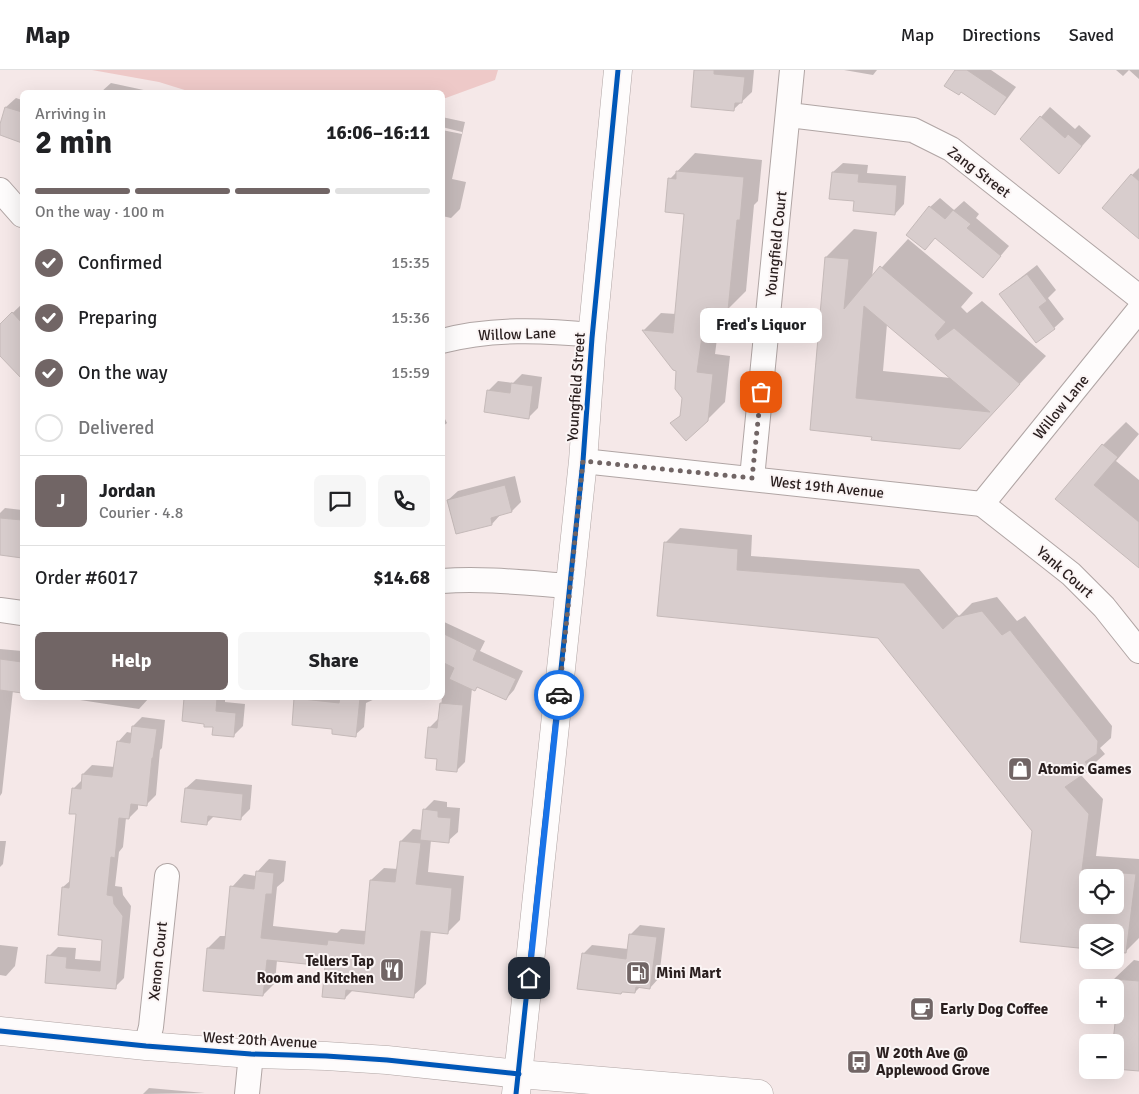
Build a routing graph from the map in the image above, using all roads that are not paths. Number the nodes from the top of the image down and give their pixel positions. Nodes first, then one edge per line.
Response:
1 (618, 70) edge
2 (792, 70) edge
3 (788, 115) junction
4 (0, 190) edge
5 (20, 213) edge
6 (1139, 298) edge
7 (1139, 310) edge
8 (592, 335) junction
9 (445, 340) edge
10 (583, 461) junction
11 (752, 478) junction
12 (982, 504) junction
13 (445, 581) edge
14 (570, 586) junction
15 (0, 610) edge
16 (20, 613) edge
17 (1139, 651) edge
18 (167, 876) dead end
19 (0, 1031) edge
20 (146, 1046) junction
21 (251, 1054) junction
22 (518, 1084) edge
23 (246, 1094) edge
24 (759, 1094) edge

1 - 8 street, Youngfield Street
2 - 3 street, Youngfield Court
3 - 6 street, Zang Street
3 - 11 street, Youngfield Court
4 - 5 street
7 - 12 street, Willow Lane
8 - 9 street, Willow Lane
8 - 10 street, Youngfield Street
10 - 11 street, West 19th Avenue
10 - 14 street, Youngfield Street
11 - 12 street, West 19th Avenue
12 - 17 street, Yank Court
13 - 14 street
14 - 22 street, Youngfield Street
15 - 16 street
18 - 20 street, Xenon Court
19 - 20 street, West 20th Avenue
20 - 21 street, West 20th Avenue
21 - 22 street, West 20th Avenue
21 - 23 street
22 - 24 street, West 20th Avenue

